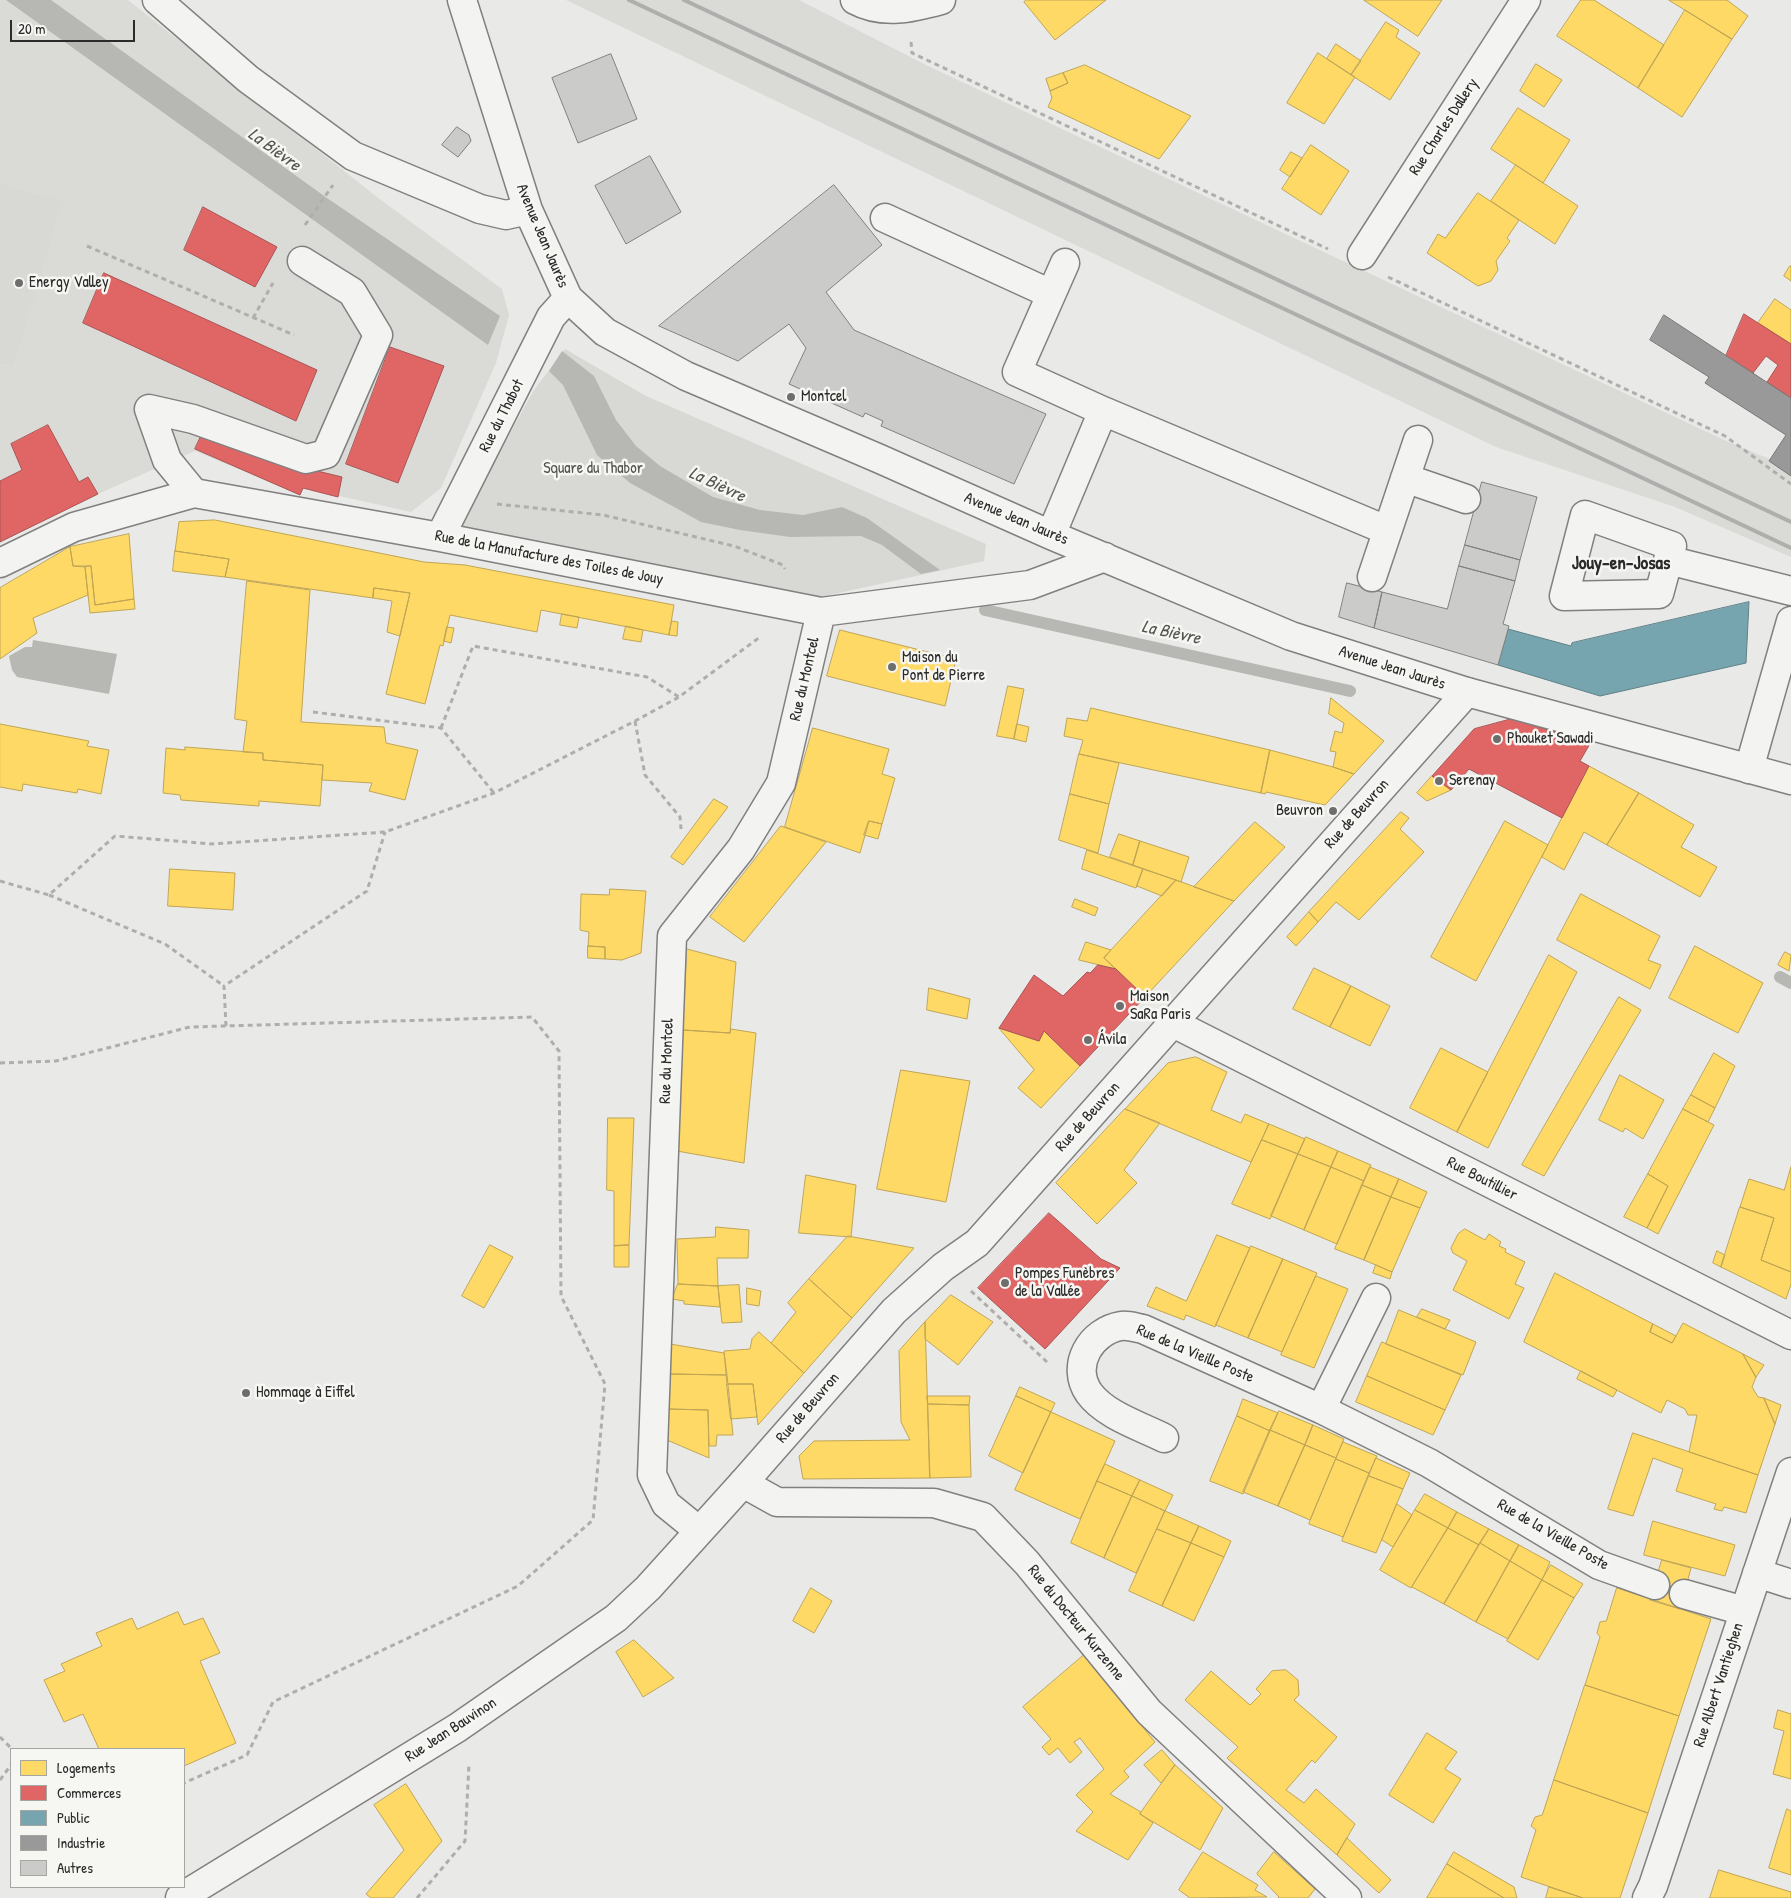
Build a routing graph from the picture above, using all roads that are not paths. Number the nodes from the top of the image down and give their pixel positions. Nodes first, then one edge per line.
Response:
1 (157, 0) edge
2 (462, 0) edge
3 (855, 0) edge
4 (941, 0) edge
5 (1526, 0) edge
6 (528, 210) junction
7 (885, 218) dead end
8 (1362, 255) dead end
9 (302, 261) dead end
10 (1065, 263) dead end
11 (1051, 294) junction
12 (568, 298) junction
13 (1103, 412) junction
14 (1418, 440) dead end
15 (1405, 478) junction
16 (194, 492) junction
17 (1466, 499) dead end
18 (1386, 530) junction
19 (1051, 535) junction
20 (440, 536) junction
21 (1105, 557) junction
22 (1668, 560) dead end
23 (0, 563) edge
24 (1372, 577) dead end
25 (1791, 590) edge
26 (812, 611) junction
27 (1791, 621) edge
28 (1467, 692) junction
29 (1749, 768) junction
30 (1791, 780) edge
31 (1173, 1023) junction
32 (1376, 1298) dead end
33 (1791, 1335) edge
34 (1321, 1409) junction
35 (1164, 1438) dead end
36 (1791, 1472) edge
37 (743, 1483) junction
38 (698, 1530) junction
39 (1757, 1572) junction
40 (1791, 1584) edge
41 (1655, 1585) dead end
42 (1684, 1594) dead end
43 (1744, 1611) junction
44 (1650, 1894) edge
45 (180, 1898) edge
46 (1347, 1898) edge

1 - 6 street
2 - 6 street, Avenue Jean Jaurès
3 - 4 street
5 - 8 street, Rue Charles Dallery
6 - 12 street, Avenue Jean Jaurès
7 - 11 street
9 - 16 street
10 - 11 street
11 - 13 street
12 - 19 street, Avenue Jean Jaurès
12 - 20 street, Rue du Thabot
13 - 18 street
13 - 19 street
14 - 15 street
15 - 17 street
15 - 18 street
16 - 20 street, Rue de la Manufacture des Toiles de Jouy
16 - 23 street, Rue de la Manufacture des Toiles de Jouy
18 - 24 street
19 - 21 street, Avenue Jean Jaurès
20 - 26 street, Rue de la Manufacture des Toiles de Jouy
21 - 26 street, Rue de la Manufacture des Toiles de Jouy
21 - 28 street, Avenue Jean Jaurès
22 - 25 street
26 - 38 street, Rue du Montcel
27 - 29 street
28 - 29 street, Avenue Jean Jaurès
28 - 31 street, Rue de Beuvron
29 - 30 street, Avenue Jean Jaurès
31 - 33 street, Rue Boutillier
31 - 37 street, Rue de Beuvron
32 - 34 street
34 - 35 street, Rue de la Vieille Poste
34 - 41 street, Rue de la Vieille Poste
36 - 39 street, Rue Albert Vantieghen
37 - 38 street, Rue de Beuvron
37 - 46 street, Rue du Docteur Kurzenne
38 - 45 street, Rue Jean Bauvinon
39 - 40 street
39 - 43 street, Rue Albert Vantieghen
42 - 43 street
43 - 44 street, Rue Albert Vantieghen

